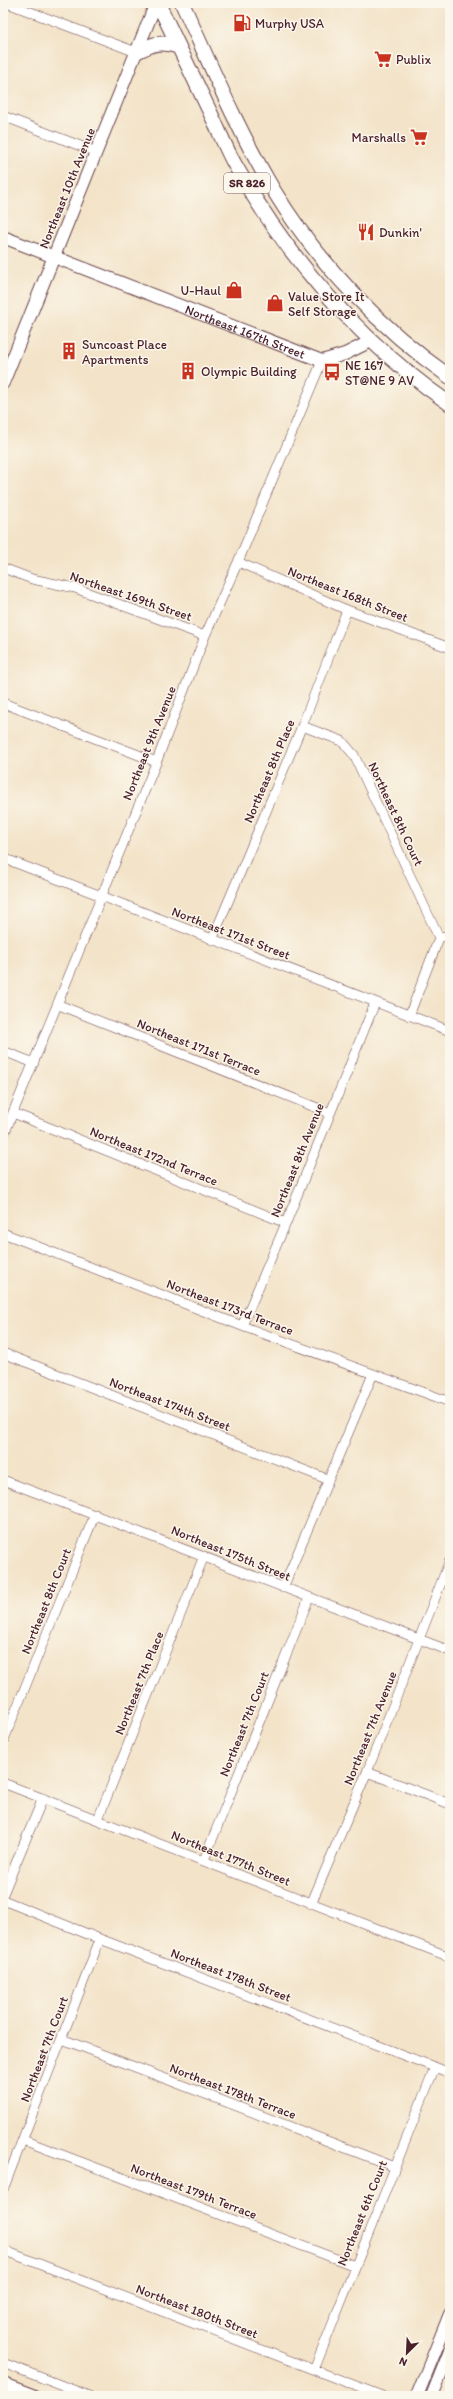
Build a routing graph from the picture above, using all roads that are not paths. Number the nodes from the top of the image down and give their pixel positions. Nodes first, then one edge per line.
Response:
1 (7, 3) edge
2 (157, 3) edge
3 (182, 3) edge
4 (179, 47) junction
5 (136, 52) junction
6 (3, 116) edge
7 (96, 152) junction
8 (3, 237) edge
9 (54, 257) junction
10 (371, 340) junction
11 (403, 341) junction
12 (322, 361) junction
13 (450, 377) edge
14 (3, 383) edge
15 (450, 404) edge
16 (238, 562) junction
17 (3, 568) edge
18 (347, 610) junction
19 (205, 636) junction
20 (450, 648) edge
21 (3, 703) edge
22 (302, 726) junction
23 (157, 762) junction
24 (3, 858) edge
25 (100, 896) junction
26 (450, 934) edge
27 (440, 938) junction
28 (212, 940) junction
29 (375, 1002) junction
30 (59, 1005) junction
31 (409, 1016) junction
32 (450, 1031) edge
33 (3, 1051) edge
34 (34, 1063) junction
35 (13, 1113) junction
36 (330, 1113) junction
37 (3, 1137) edge
38 (286, 1223) junction
39 (3, 1233) edge
40 (242, 1326) junction
41 (3, 1353) edge
42 (372, 1374) junction
43 (450, 1402) edge
44 (327, 1479) junction
45 (3, 1480) edge
46 (94, 1514) junction
47 (204, 1556) junction
48 (450, 1560) edge
49 (283, 1588) junction
50 (308, 1598) junction
51 (419, 1639) junction
52 (450, 1651) edge
53 (3, 1742) edge
54 (367, 1772) junction
55 (3, 1783) edge
56 (43, 1798) junction
57 (450, 1804) edge
58 (98, 1819) junction
59 (204, 1860) junction
60 (3, 1894) edge
61 (3, 1900) edge
62 (311, 1904) junction
63 (100, 1939) junction
64 (450, 1957) edge
65 (62, 2039) junction
66 (435, 2067) junction
67 (450, 2073) edge
68 (23, 2140) junction
69 (395, 2167) junction
70 (3, 2190) edge
71 (3, 2250) edge
72 (355, 2266) junction
73 (450, 2314) edge
74 (450, 2351) edge
75 (3, 2363) edge
76 (314, 2370) junction
77 (3, 2385) edge
78 (32, 2396) edge
79 (89, 2396) edge
80 (382, 2396) edge
81 (417, 2396) edge
82 (432, 2396) edge

1 - 5 street
2 - 4 main road, SR 826
2 - 5 street, Northeast 10th Avenue
3 - 11 main road, SR 826
4 - 5 main road
4 - 10 main road, SR 826
5 - 7 street, Northeast 10th Avenue
6 - 7 street
7 - 9 street, Northeast 10th Avenue
8 - 9 street, Northeast 167th Street
9 - 12 street, Northeast 167th Street
9 - 14 street, Northeast 10th Avenue
10 - 11 main road
10 - 12 street, Northeast 167th Street
10 - 15 main road, SR 826
11 - 13 main road, SR 826
12 - 16 street, Northeast 9th Avenue
16 - 18 street, Northeast 168th Street
16 - 19 street, Northeast 9th Avenue
17 - 19 street, Northeast 169th Street
18 - 20 street, Northeast 168th Street
18 - 22 street, Northeast 8th Place
19 - 23 street, Northeast 9th Avenue
21 - 23 street
22 - 27 street, Northeast 8th Court
22 - 28 street, Northeast 8th Place
23 - 25 street, Northeast 9th Avenue
24 - 25 street, Northeast 171st Street
25 - 28 street, Northeast 171st Street
25 - 30 street, Northeast 9th Avenue
26 - 27 street
27 - 31 street
28 - 29 street, Northeast 171st Street
29 - 31 street, Northeast 171st Street
29 - 36 street, Northeast 8th Avenue
30 - 34 street, Northeast 9th Avenue
30 - 36 street, Northeast 171st Terrace
31 - 32 street, Northeast 171st Street
33 - 34 street
34 - 35 street, Northeast 9th Avenue
35 - 37 street, Northeast 9th Avenue
35 - 38 street, Northeast 172nd Terrace
36 - 38 street, Northeast 8th Avenue
38 - 40 street, Northeast 8th Avenue
39 - 40 street, Northeast 173rd Terrace
40 - 42 street, Northeast 173rd Terrace
41 - 44 street, Northeast 174th Street
42 - 43 street, Northeast 173rd Terrace
42 - 44 street
44 - 49 street
45 - 46 street, Northeast 175th Street
46 - 47 street, Northeast 175th Street
46 - 53 street, Northeast 8th Court
47 - 49 street, Northeast 175th Street
47 - 58 street, Northeast 7th Place
48 - 51 street, Northeast 7th Avenue
49 - 50 street, Northeast 175th Street
50 - 51 street, Northeast 175th Street
50 - 59 street, Northeast 7th Court
51 - 52 street, Northeast 175th Street
51 - 54 street, Northeast 7th Avenue
54 - 57 street
54 - 62 street, Northeast 7th Avenue
55 - 56 street, Northeast 177th Street
56 - 58 street, Northeast 177th Street
56 - 60 street
58 - 59 street, Northeast 177th Street
59 - 62 street, Northeast 177th Street
61 - 63 street, Northeast 178th Street
62 - 64 street, Northeast 177th Street
63 - 65 street, Northeast 7th Court
63 - 66 street, Northeast 178th Street
65 - 68 street, Northeast 7th Court
65 - 69 street, Northeast 178th Terrace
66 - 67 street, Northeast 178th Street
66 - 69 street, Northeast 6th Court
68 - 70 street, Northeast 7th Court
68 - 72 street, Northeast 179th Terrace
69 - 72 street, Northeast 6th Court
71 - 76 street, Northeast 180th Street
72 - 76 street, Northeast 6th Court
73 - 81 street
74 - 82 street
75 - 79 street
76 - 80 street, Northeast 180th Street
77 - 78 main road

